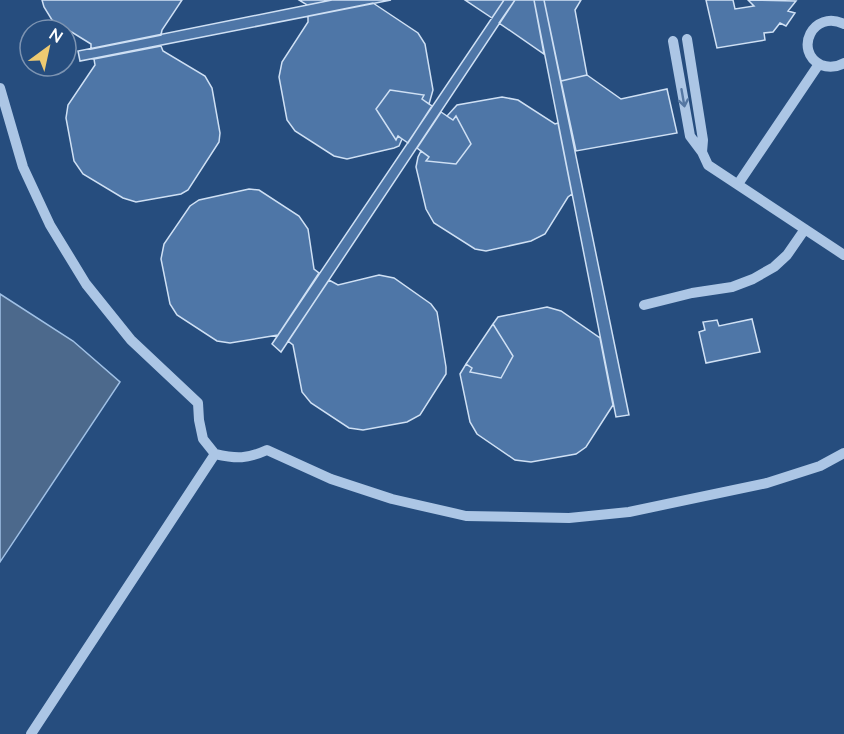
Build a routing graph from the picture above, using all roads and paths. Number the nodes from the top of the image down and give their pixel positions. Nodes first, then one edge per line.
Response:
1 (844, 24) edge
2 (687, 39) dead end
3 (673, 42) dead end
4 (844, 63) edge
5 (819, 64) junction
6 (0, 88) edge
7 (702, 152) junction
8 (738, 184) junction
9 (805, 229) junction
10 (844, 255) edge
11 (644, 305) dead end
12 (844, 453) edge
13 (215, 454) junction
14 (31, 734) edge

1 - 5 lane
2 - 7 lane
3 -> 7 lane
4 - 5 lane
5 - 8 lane
6 - 13 lane
7 - 8 lane
8 - 9 lane
9 - 10 lane
9 - 11 lane
12 - 13 lane
13 - 14 lane

